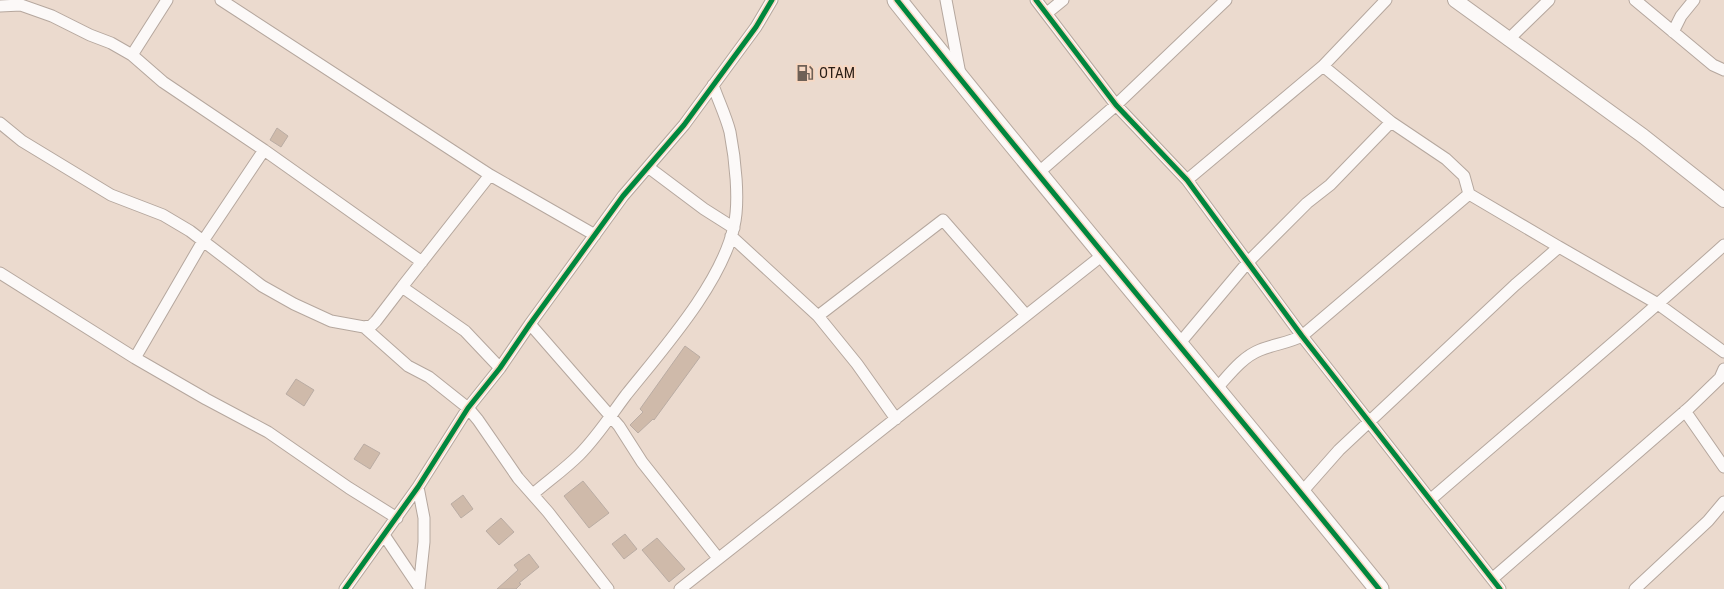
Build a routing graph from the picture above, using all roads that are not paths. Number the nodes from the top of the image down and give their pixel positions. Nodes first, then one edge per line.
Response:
1 (167, 0) edge
2 (221, 0) edge
3 (772, 0) edge
4 (897, 0) edge
5 (946, 0) edge
6 (1036, 0) edge
7 (1063, 0) edge
8 (1226, 0) edge
9 (1386, 0) edge
10 (1455, 0) edge
11 (1548, 0) edge
12 (1635, 0) edge
13 (1694, 0) edge
14 (0, 6) edge
15 (1047, 13) junction
16 (1673, 32) junction
17 (1508, 40) junction
18 (132, 55) junction
19 (1323, 66) junction
20 (1724, 70) edge
21 (961, 80) junction
22 (713, 85) junction
23 (1116, 105) junction
24 (0, 122) edge
25 (1391, 122) junction
26 (264, 150) junction
27 (648, 167) junction
28 (1038, 173) junction
29 (490, 175) junction
30 (1187, 180) junction
31 (1468, 194) junction
32 (1724, 200) edge
33 (733, 232) junction
34 (595, 235) junction
35 (203, 241) junction
36 (1724, 245) edge
37 (1559, 246) junction
38 (1104, 254) junction
39 (422, 262) junction
40 (1248, 262) junction
41 (0, 273) edge
42 (402, 287) junction
43 (1658, 304) junction
44 (1026, 315) junction
45 (818, 316) junction
46 (530, 324) junction
47 (364, 327) junction
48 (1302, 336) junction
49 (1179, 344) junction
50 (1724, 352) edge
51 (135, 358) junction
52 (500, 368) junction
53 (1724, 369) edge
54 (1216, 389) junction
55 (468, 408) junction
56 (1685, 411) junction
57 (610, 415) junction
58 (896, 419) junction
59 (1368, 422) junction
60 (1724, 467) edge
61 (418, 486) junction
62 (1302, 493) junction
63 (533, 494) junction
64 (1430, 500) junction
65 (1724, 502) edge
66 (396, 518) junction
67 (384, 535) junction
68 (718, 558) junction
69 (1492, 578) junction
70 (419, 588) edge
71 (345, 589) edge
72 (608, 589) edge
73 (680, 589) edge
74 (1379, 589) edge
75 (1500, 589) edge
76 (1635, 589) edge

1 - 18 street
2 - 29 street
3 - 22 street
4 - 21 main road
5 - 21 street
6 - 15 street
7 - 15 street
8 - 23 street
9 - 19 street
10 - 17 street
11 - 17 street
12 - 16 street
13 - 16 street
14 - 18 street
15 - 23 street
16 - 20 street
17 - 32 street
18 - 26 street
19 - 25 street
19 - 30 street
21 - 28 main road
22 - 27 street
22 - 33 street
23 - 28 street
23 - 30 street
24 - 35 street
25 - 31 street
25 - 40 street
26 - 35 street
26 - 39 street
27 - 33 street
27 - 34 street
28 - 38 main road
29 - 34 street
29 - 39 street
30 - 40 street
31 - 37 street
31 - 48 street
33 - 45 street
33 - 57 street
34 - 46 street
35 - 47 street
35 - 51 street
36 - 43 street
37 - 43 street
37 - 59 street
38 - 44 street
38 - 49 main road
39 - 42 street
40 - 48 street
40 - 49 street
41 - 51 street
42 - 47 street
42 - 52 street
43 - 50 street
43 - 64 street
44 - 45 street
44 - 58 street
45 - 58 street
46 - 52 street
46 - 57 street
47 - 55 street
48 - 54 street
48 - 59 street
49 - 54 main road
51 - 66 street
52 - 55 street
53 - 56 street
54 - 62 main road
55 - 61 street
55 - 63 street
56 - 60 street
56 - 69 street
57 - 63 street
57 - 68 street
58 - 68 street
59 - 62 street
59 - 64 street
61 - 66 street
61 - 70 street
62 - 74 main road
63 - 72 street
64 - 69 street
65 - 76 street
66 - 67 street
67 - 70 street
67 - 71 street
68 - 73 street
69 - 75 street

